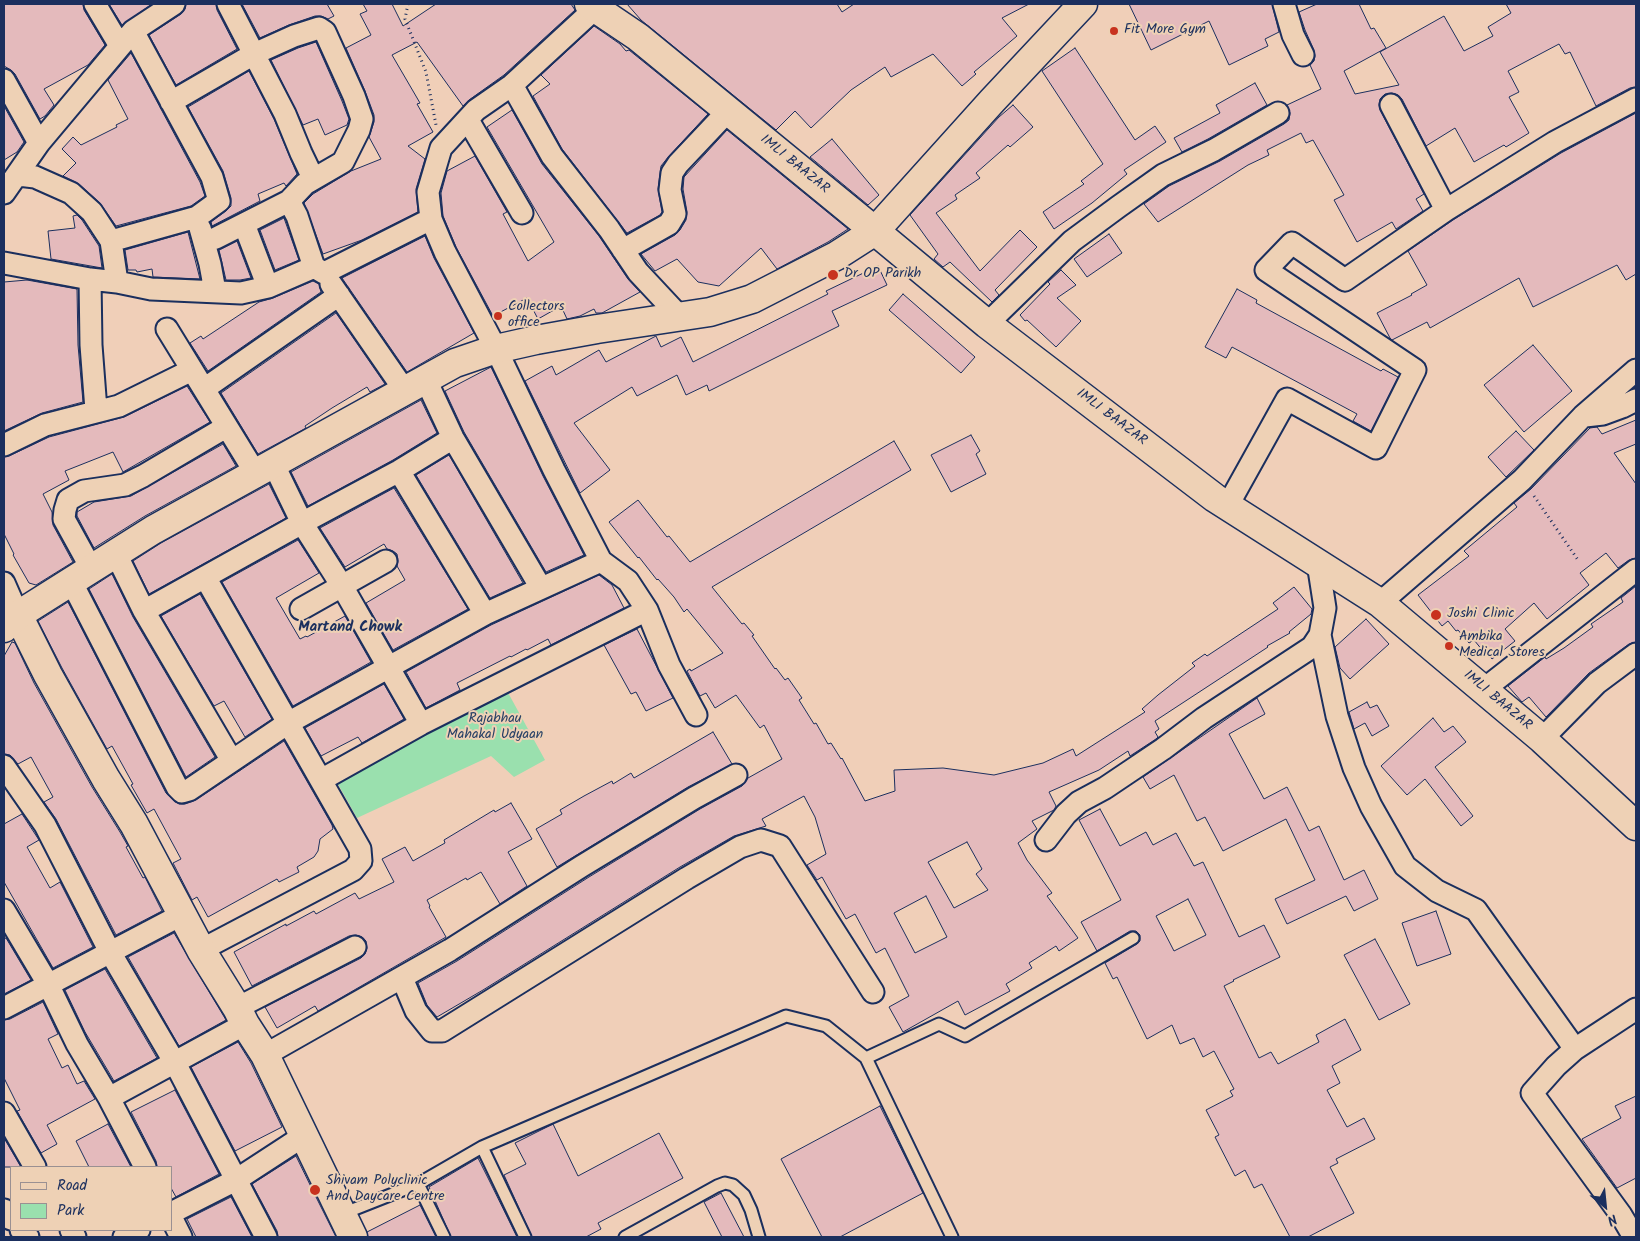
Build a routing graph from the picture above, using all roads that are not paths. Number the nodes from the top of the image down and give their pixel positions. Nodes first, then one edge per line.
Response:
1 (95, 4) edge
2 (174, 4) edge
3 (228, 4) edge
4 (1083, 4) edge
5 (1284, 4) edge
6 (594, 5) edge
7 (127, 38) junction
8 (254, 54) junction
9 (1303, 55) dead end
10 (4, 80) edge
11 (512, 85) junction
12 (1636, 99) edge
13 (171, 102) junction
14 (1391, 105) dead end
15 (728, 111) junction
16 (1278, 113) dead end
17 (468, 120) junction
18 (39, 143) junction
19 (18, 175) junction
20 (313, 178) junction
21 (4, 193) edge
22 (289, 201) junction
23 (1446, 210) junction
24 (522, 213) dead end
25 (197, 217) junction
26 (431, 220) junction
27 (244, 224) junction
28 (875, 231) junction
29 (111, 240) junction
30 (204, 242) junction
31 (623, 250) junction
32 (4, 263) edge
33 (319, 270) junction
34 (90, 279) junction
35 (117, 282) junction
36 (268, 287) junction
37 (215, 291) junction
38 (339, 295) junction
39 (680, 317) junction
40 (987, 324) junction
41 (167, 329) dead end
42 (496, 349) junction
43 (192, 370) junction
44 (1636, 370) edge
45 (415, 385) junction
46 (204, 388) junction
47 (1636, 400) edge
48 (96, 410) junction
49 (1583, 416) junction
50 (226, 427) junction
51 (453, 438) junction
52 (4, 445) edge
53 (265, 469) junction
54 (399, 471) junction
55 (1228, 505) junction
56 (302, 523) junction
57 (116, 554) junction
58 (386, 561) dead end
59 (601, 561) junction
60 (1318, 563) junction
61 (1636, 570) edge
62 (81, 575) junction
63 (206, 577) junction
64 (4, 583) edge
65 (342, 586) junction
66 (541, 588) junction
67 (1380, 603) junction
68 (301, 609) dead end
69 (647, 610) junction
70 (144, 612) junction
71 (485, 614) junction
72 (11, 621) edge
73 (1320, 635) junction
74 (1636, 654) edge
75 (389, 667) junction
76 (1482, 690) junction
77 (696, 715) dead end
78 (288, 723) junction
79 (421, 724) junction
80 (1542, 739) junction
81 (232, 761) junction
82 (4, 766) edge
83 (736, 775) dead end
84 (321, 780) junction
85 (1636, 826) edge
86 (1046, 840) dead end
87 (4, 910) edge
88 (182, 914) junction
89 (1133, 938) dead end
90 (355, 947) dead end
91 (201, 950) junction
92 (110, 952) junction
93 (402, 978) junction
94 (48, 984) junction
95 (873, 992) dead end
96 (4, 1008) edge
97 (1636, 1009) edge
98 (241, 1016) junction
99 (1575, 1049) junction
100 (265, 1055) junction
101 (866, 1058) junction
102 (175, 1063) junction
103 (110, 1098) junction
104 (4, 1113) edge
105 (305, 1135) junction
106 (482, 1148) junction
107 (34, 1166) edge
108 (144, 1166) edge
109 (236, 1180) junction
110 (418, 1184) junction
111 (172, 1214) edge
112 (172, 1217) edge
113 (348, 1226) edge
114 (137, 1231) edge
115 (124, 1237) edge
116 (181, 1237) edge
117 (266, 1237) edge
118 (444, 1237) edge
119 (525, 1237) edge
120 (624, 1237) edge
121 (759, 1237) edge
122 (952, 1237) edge
123 (1634, 1237) edge

1 - 7 street
2 - 7 street
3 - 8 street
4 - 28 main road
5 - 9 street
6 - 11 street
6 - 15 main road, IMLI BAAZAR
7 - 13 street
7 - 18 street
8 - 13 street
8 - 20 street
8 - 20 street
10 - 18 street
11 - 17 street
11 - 31 street
12 - 23 street
13 - 25 street
14 - 23 street
15 - 28 main road, IMLI BAAZAR
15 - 31 street
16 - 40 street
17 - 24 street
17 - 26 street
18 - 19 street
19 - 21 street
19 - 29 street
20 - 22 street
22 - 27 street
22 - 33 street
23 - 55 street
25 - 29 street
25 - 30 street
26 - 33 street
26 - 42 street
27 - 30 street
27 - 36 street
28 - 39 main road
28 - 40 main road, IMLI BAAZAR
29 - 35 street
30 - 37 street
31 - 39 street
32 - 34 street
33 - 36 street
33 - 38 street
34 - 35 street
34 - 48 street
35 - 37 street
36 - 37 street
38 - 45 street
38 - 46 street
39 - 42 main road
40 - 55 main road, IMLI BAAZAR
41 - 43 street
42 - 45 main road
42 - 59 street
43 - 46 street
43 - 48 street
44 - 49 street
45 - 51 street
45 - 53 main road
46 - 50 street
47 - 49 street
48 - 52 street
49 - 67 street
50 - 53 street
50 - 62 street
51 - 54 street
51 - 66 street
53 - 56 street
53 - 57 main road
54 - 56 street
54 - 71 street
55 - 60 main road, IMLI BAAZAR
56 - 63 street
56 - 65 street
57 - 62 main road
57 - 70 street
58 - 65 street
59 - 66 street
59 - 69 street
60 - 67 main road, IMLI BAAZAR
60 - 73 street
61 - 76 street
62 - 72 main road
62 - 81 street
63 - 70 street
63 - 78 street
64 - 72 street
65 - 68 street
65 - 75 street
66 - 71 street
67 - 76 main road, IMLI BAAZAR
69 - 77 street
69 - 79 street
70 - 81 street
71 - 75 street
72 - 88 main road
73 - 86 street
73 - 99 street
74 - 80 street
75 - 78 street
75 - 79 street
76 - 80 main road, IMLI BAAZAR
78 - 81 street
78 - 84 street
79 - 84 street
80 - 85 main road, IMLI BAAZAR
82 - 92 street
83 - 93 street
84 - 91 street
87 - 94 street
88 - 91 main road
88 - 92 street
89 - 101 lane
90 - 98 street
91 - 98 main road
92 - 94 street
92 - 102 street
93 - 95 street
93 - 100 street
94 - 96 street
94 - 103 street
97 - 99 street
98 - 100 main road
98 - 102 street
99 - 123 street
100 - 105 main road
101 - 106 lane
101 - 122 lane
102 - 103 street
102 - 109 street
103 - 108 street
104 - 107 street
105 - 109 street
105 - 113 main road
106 - 110 lane
106 - 119 lane
109 - 111 street
109 - 117 street
110 - 113 lane
110 - 118 lane
112 - 116 street
114 - 115 street
120 - 121 lane

